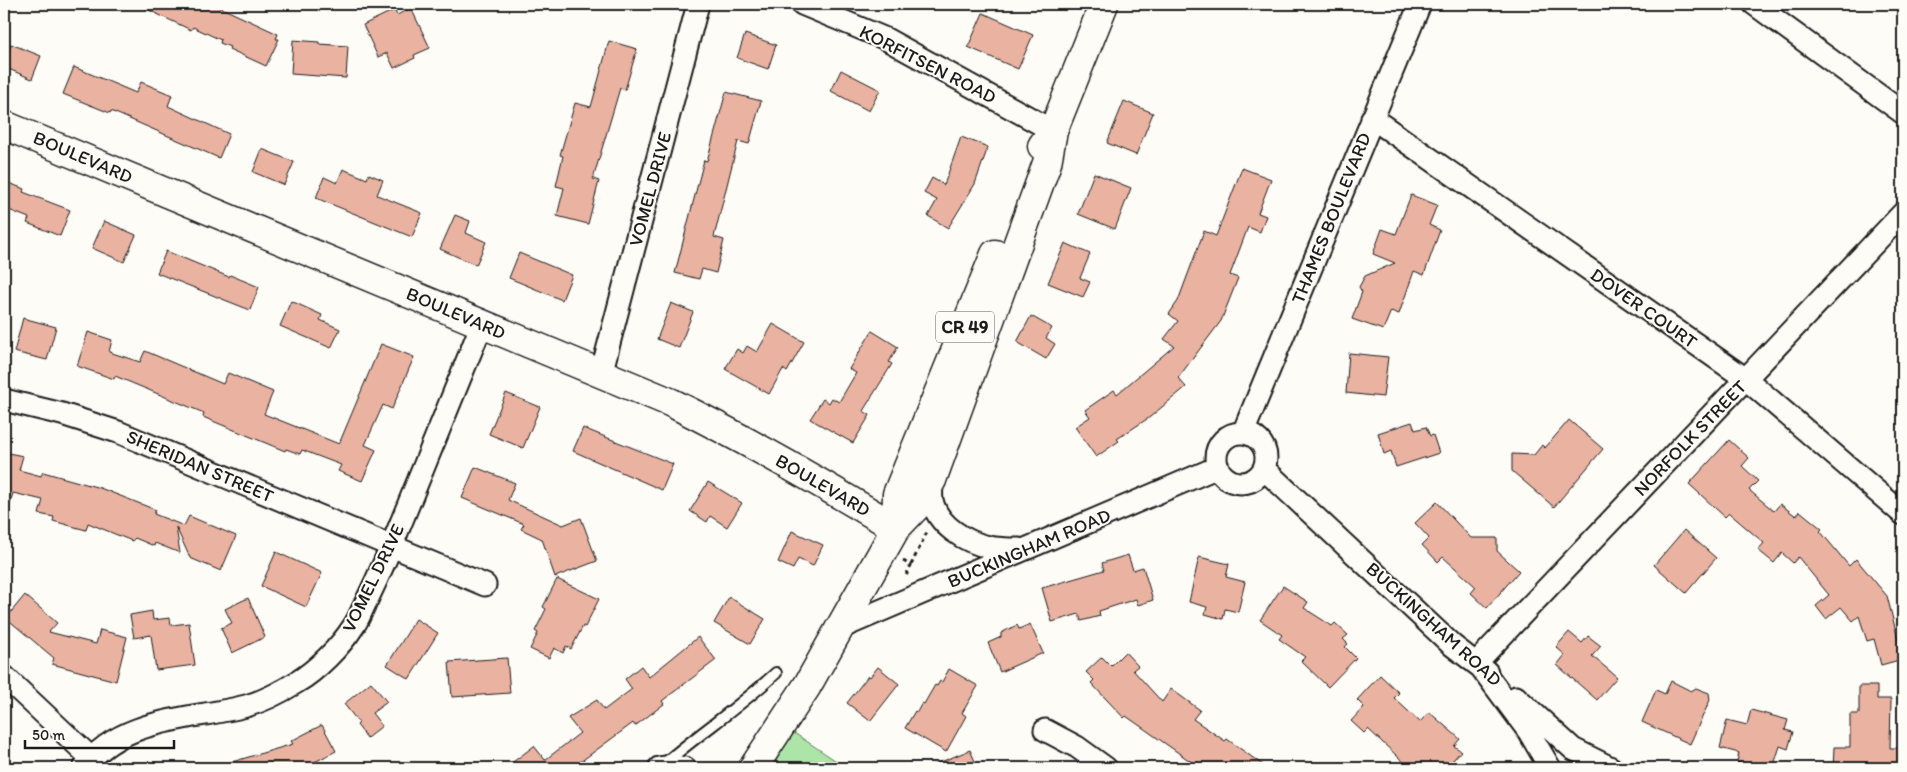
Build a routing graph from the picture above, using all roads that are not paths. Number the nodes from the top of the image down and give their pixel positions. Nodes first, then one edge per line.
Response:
1 (698, 4) edge
2 (802, 4) edge
3 (1104, 4) edge
4 (1420, 4) edge
5 (1754, 4) edge
6 (1903, 113) edge
7 (1372, 118) junction
8 (4, 124) edge
9 (1052, 131) junction
10 (1903, 214) edge
11 (482, 324) junction
12 (601, 374) junction
13 (1746, 379) junction
14 (4, 400) edge
15 (1243, 433) junction
16 (1218, 467) junction
17 (1264, 469) junction
18 (932, 480) junction
19 (1903, 514) edge
20 (896, 528) junction
21 (392, 546) junction
22 (1025, 550) junction
23 (485, 585) dead end
24 (840, 628) junction
25 (1477, 662) junction
26 (776, 673) dead end
27 (4, 676) edge
28 (1045, 730) dead end
29 (88, 763) edge
30 (658, 768) edge
31 (685, 768) edge
32 (753, 768) edge
33 (1106, 768) edge
34 (1550, 768) edge
35 (1611, 768) edge

1 - 12 street, VOMEL DRIVE
2 - 9 street, KORFITSEN ROAD
3 - 9 main road, CR 49
4 - 7 street, THAMES BOULEVARD
5 - 6 street
7 - 13 street, DOVER COURT
7 - 15 street, THAMES BOULEVARD
8 - 11 main road, BOULEVARD
9 - 18 main road, CR 49
9 - 20 main road, CR 49
10 - 13 street, NORFOLK STREET
11 - 12 main road, BOULEVARD
11 - 21 street, VOMEL DRIVE
12 - 20 main road, BOULEVARD
13 - 19 street, DOVER COURT
13 - 25 street, NORFOLK STREET
14 - 21 street, SHERIDAN STREET
15 - 16 street
15 - 17 street
16 - 17 street
16 - 22 street, BUCKINGHAM ROAD
17 - 25 street, BUCKINGHAM ROAD
18 - 20 main road, CR 49
18 - 22 street
20 - 24 main road, CR 49
21 - 23 street, SHERIDAN STREET
21 - 29 street, VOMEL DRIVE
22 - 24 street, BUCKINGHAM ROAD
24 - 32 main road, CR 49
25 - 34 street
25 - 35 street, BUCKINGHAM ROAD
26 - 30 lane
27 - 29 street
28 - 33 street
30 - 31 street

